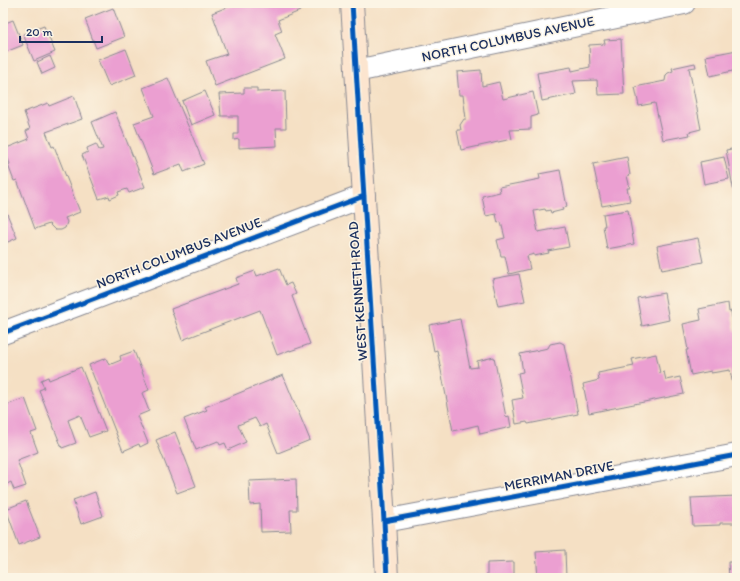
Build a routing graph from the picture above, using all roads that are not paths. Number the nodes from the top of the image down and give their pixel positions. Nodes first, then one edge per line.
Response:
1 (352, 3) edge
2 (684, 3) edge
3 (356, 71) junction
4 (364, 196) junction
5 (3, 333) edge
6 (737, 455) edge
7 (384, 521) junction
8 (387, 578) edge

1 - 3 street, WEST KENNETH ROAD
2 - 3 street, NORTH COLUMBUS AVENUE
3 - 4 street, WEST KENNETH ROAD
4 - 5 street, NORTH COLUMBUS AVENUE
4 - 7 street, WEST KENNETH ROAD
6 - 7 street, MERRIMAN DRIVE
7 - 8 street, WEST KENNETH ROAD

